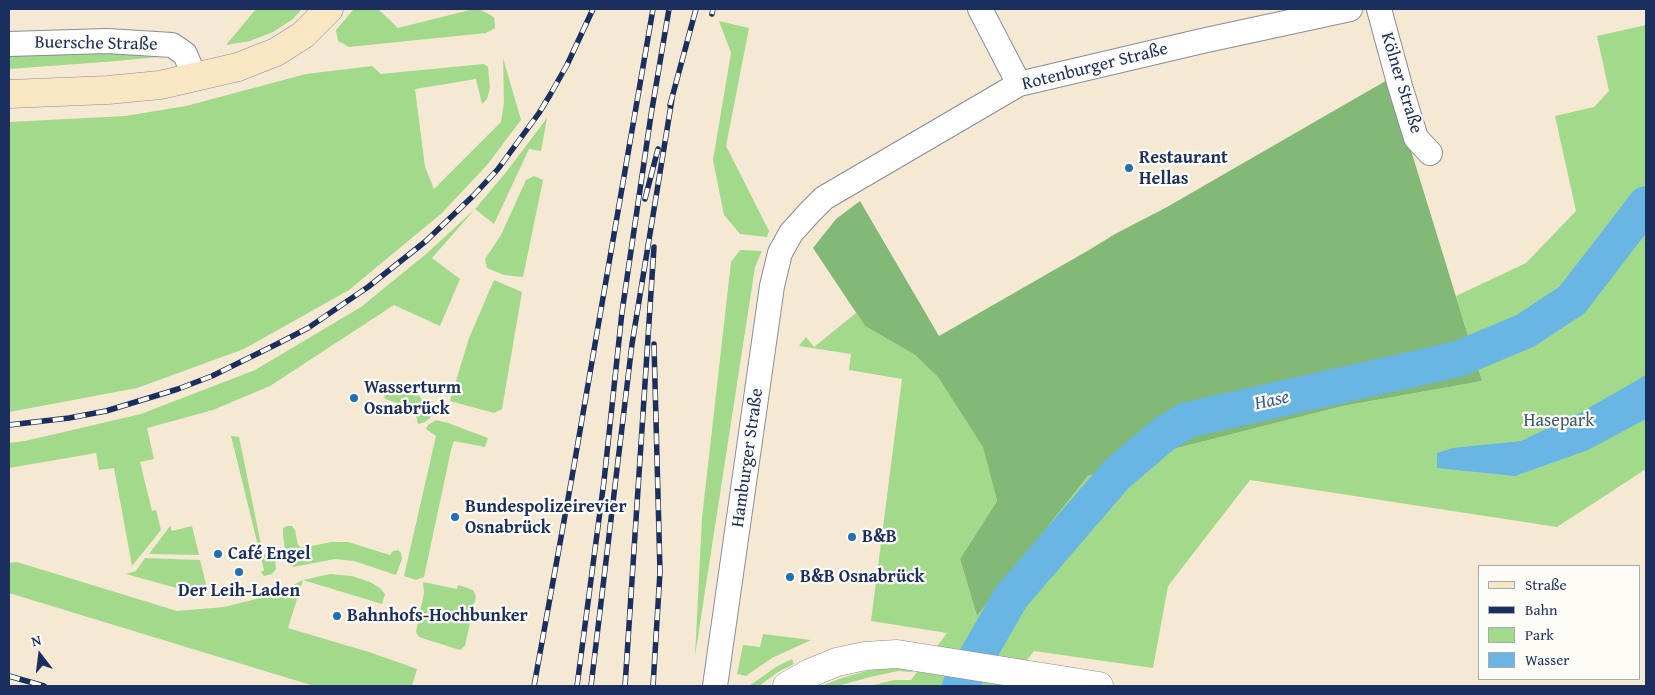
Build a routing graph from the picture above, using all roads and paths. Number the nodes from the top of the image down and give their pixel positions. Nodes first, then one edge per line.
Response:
1 (329, 9) edge
2 (980, 9) edge
3 (1350, 9) edge
4 (1379, 9) edge
5 (9, 44) edge
6 (195, 78) junction
7 (1019, 84) junction
8 (9, 94) edge
9 (1430, 153) dead end
10 (791, 233) joint
11 (715, 686) edge
12 (787, 686) edge
13 (1100, 686) edge

1 - 6 main road
2 - 7 street
3 - 7 street, Rotenburger Straße
4 - 9 street, Kölner Straße
5 - 6 street, Buersche Straße
6 - 8 main road
7 - 10 street, Rotenburger Straße
10 - 11 street, Hamburger Straße
12 - 13 street

